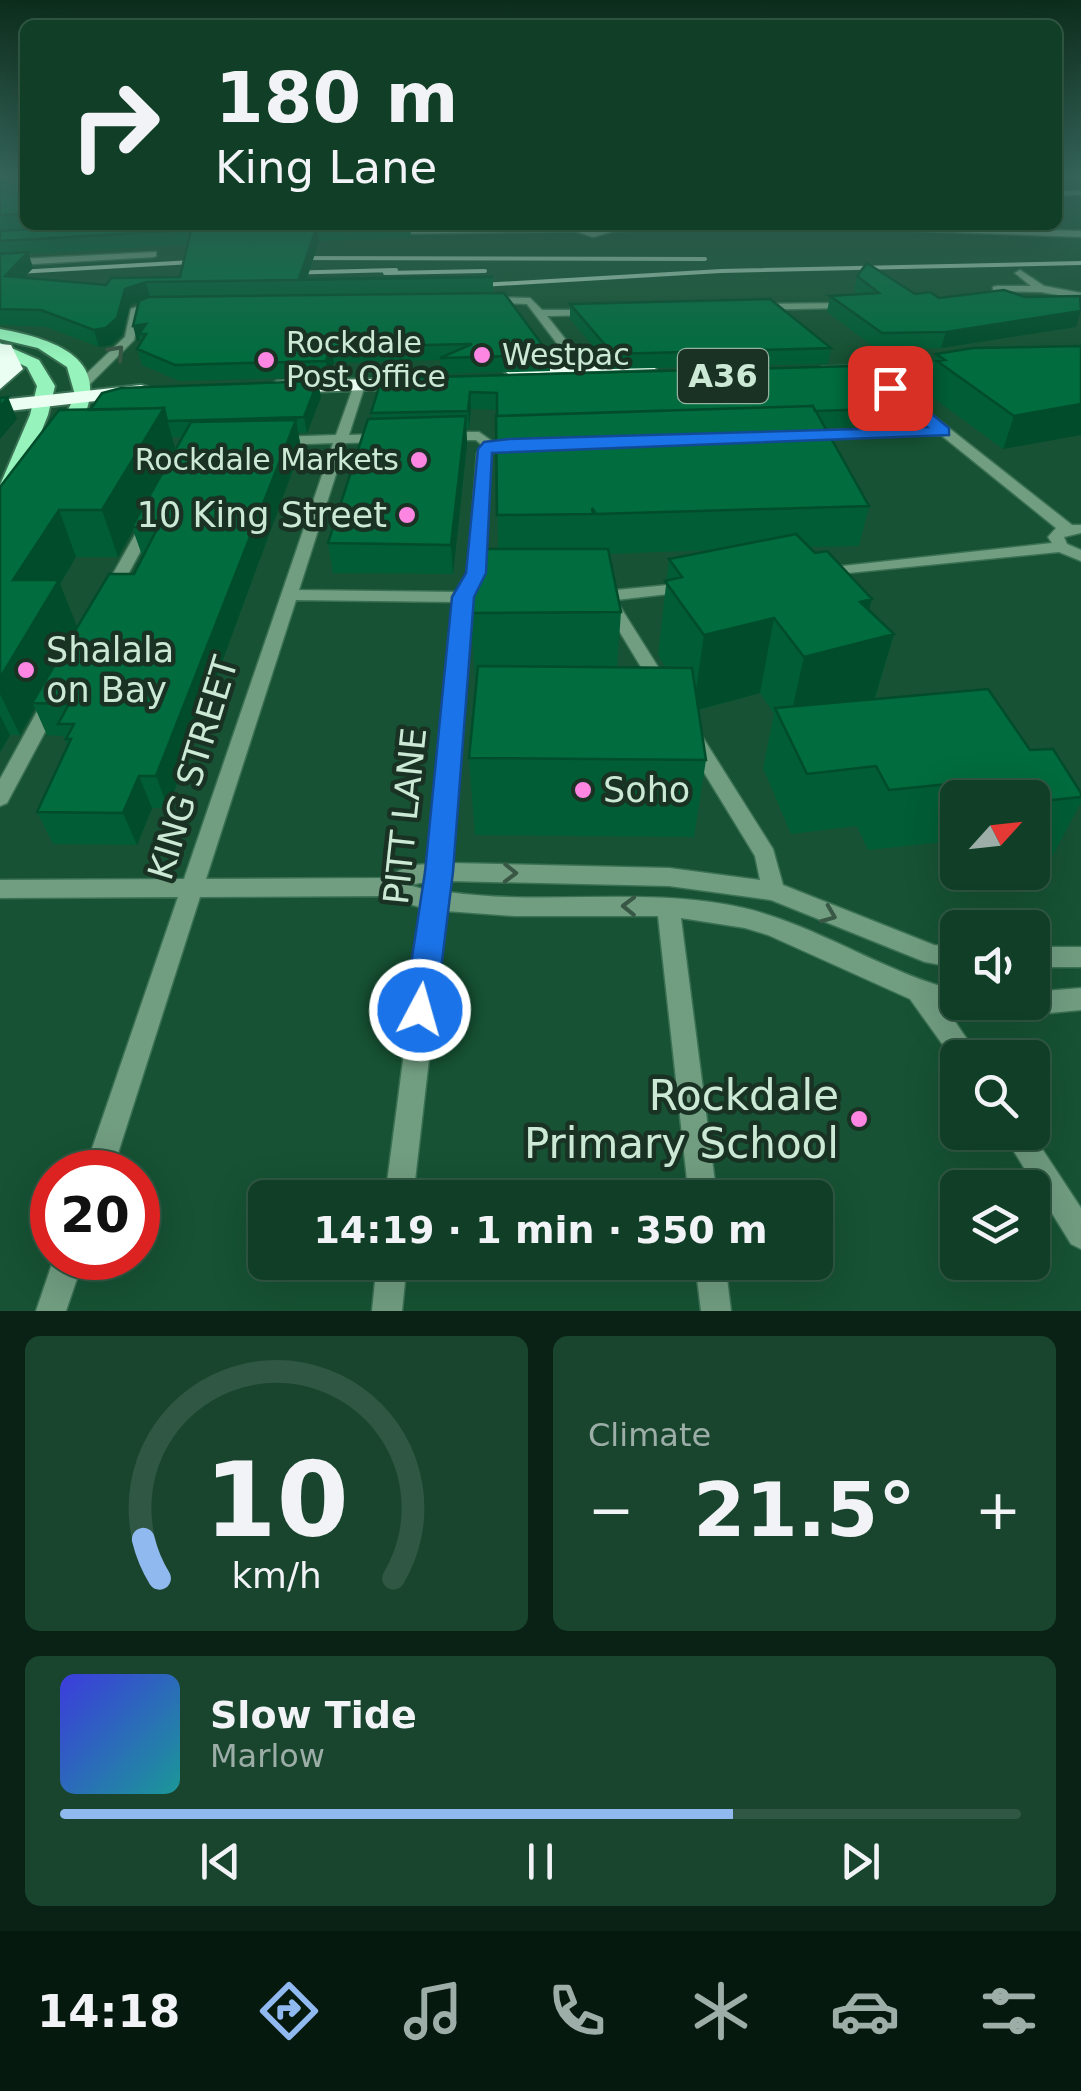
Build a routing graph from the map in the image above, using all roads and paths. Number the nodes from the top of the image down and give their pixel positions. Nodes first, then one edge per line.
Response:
1 (153, 254) dead end
2 (0, 263) edge
3 (1020, 273) dead end
4 (997, 290) edge
5 (1041, 290) junction
6 (1081, 296) edge
7 (473, 300) edge
8 (169, 302) edge
9 (840, 305) edge
10 (747, 308) edge
11 (612, 311) edge
12 (539, 313) junction
13 (1, 344) edge
14 (988, 363) edge
15 (866, 366) junction
16 (802, 368) edge
17 (671, 371) edge
18 (574, 373) junction
19 (488, 375) edge
20 (0, 382) edge
21 (169, 384) edge
22 (358, 385) junction
23 (85, 388) junction
24 (0, 393) edge
25 (45, 393) junction
26 (0, 406) edge
27 (944, 431) junction
28 (799, 436) edge
29 (407, 437) edge
30 (425, 437) edge
31 (340, 438) junction
32 (266, 441) edge
33 (528, 444) edge
34 (490, 446) junction
35 (9, 465) edge
36 (1, 507) edge
37 (154, 511) edge
38 (1074, 529) edge
39 (1061, 546) junction
40 (1081, 556) edge
41 (803, 575) edge
42 (704, 586) edge
43 (290, 595) junction
44 (463, 597) junction
45 (516, 597) edge
46 (570, 597) edge
47 (606, 597) junction
48 (100, 612) edge
49 (64, 680) edge
50 (0, 798) edge
51 (439, 872) junction
52 (380, 888) junction
53 (0, 889) edge
54 (194, 891) junction
55 (773, 891) junction
56 (436, 902) junction
57 (668, 907) junction
58 (940, 956) edge
59 (1081, 956) edge
60 (1050, 957) edge
61 (920, 994) junction
62 (940, 998) edge
63 (1081, 999) edge
64 (1050, 1002) edge
65 (954, 1040) edge
66 (106, 1150) edge
67 (1027, 1150) edge
68 (402, 1180) edge
69 (700, 1180) edge
70 (1081, 1234) edge
71 (62, 1280) edge
72 (390, 1280) edge
73 (712, 1280) edge
74 (51, 1311) edge
75 (387, 1311) edge
76 (716, 1311) edge

1 - 2 street
3 - 5 street
4 - 5 street
5 - 6 street
7 - 12 street
23 -> 8 street
9 - 10 street
11 - 12 street
12 - 18 street
13 - 20 highway
13 - 23 main road
13 - 25 main road
14 - 15 highway, A36
15 - 16 highway, A36
15 - 27 street
17 - 18 highway, A36
18 - 19 highway, A36
21 - 23 highway
22 - 22 highway
22 - 31 street, KING STREET
23 - 25 highway
23 - 36 main road
24 - 25 highway
25 - 26 highway
25 - 35 main road
27 - 28 street
27 - 38 street
29 - 31 street
30 - 34 street
31 - 32 street
31 - 43 street, KING STREET
33 - 34 street
34 - 44 street, PITT LANE
35 - 36 main road
37 - 48 street
38 - 39 street
39 - 40 street
39 - 41 street
42 - 47 street
43 - 44 street
43 - 54 street, KING STREET
44 - 45 street
44 - 51 street, PITT LANE
46 - 47 street
47 - 55 street
49 - 50 street
51 - 52 street
51 -> 55 street
51 - 56 street, PITT LANE
52 - 54 street
52 - 56 street
53 - 54 street
54 - 66 street, KING STREET
55 -> 58 street
57 -> 56 street
56 - 68 street, PITT LANE
57 - 61 street
57 - 69 street
59 - 60 street
61 - 62 street
61 - 65 street
63 - 64 street
67 - 70 street
71 - 74 street
72 - 75 street
73 - 76 street

